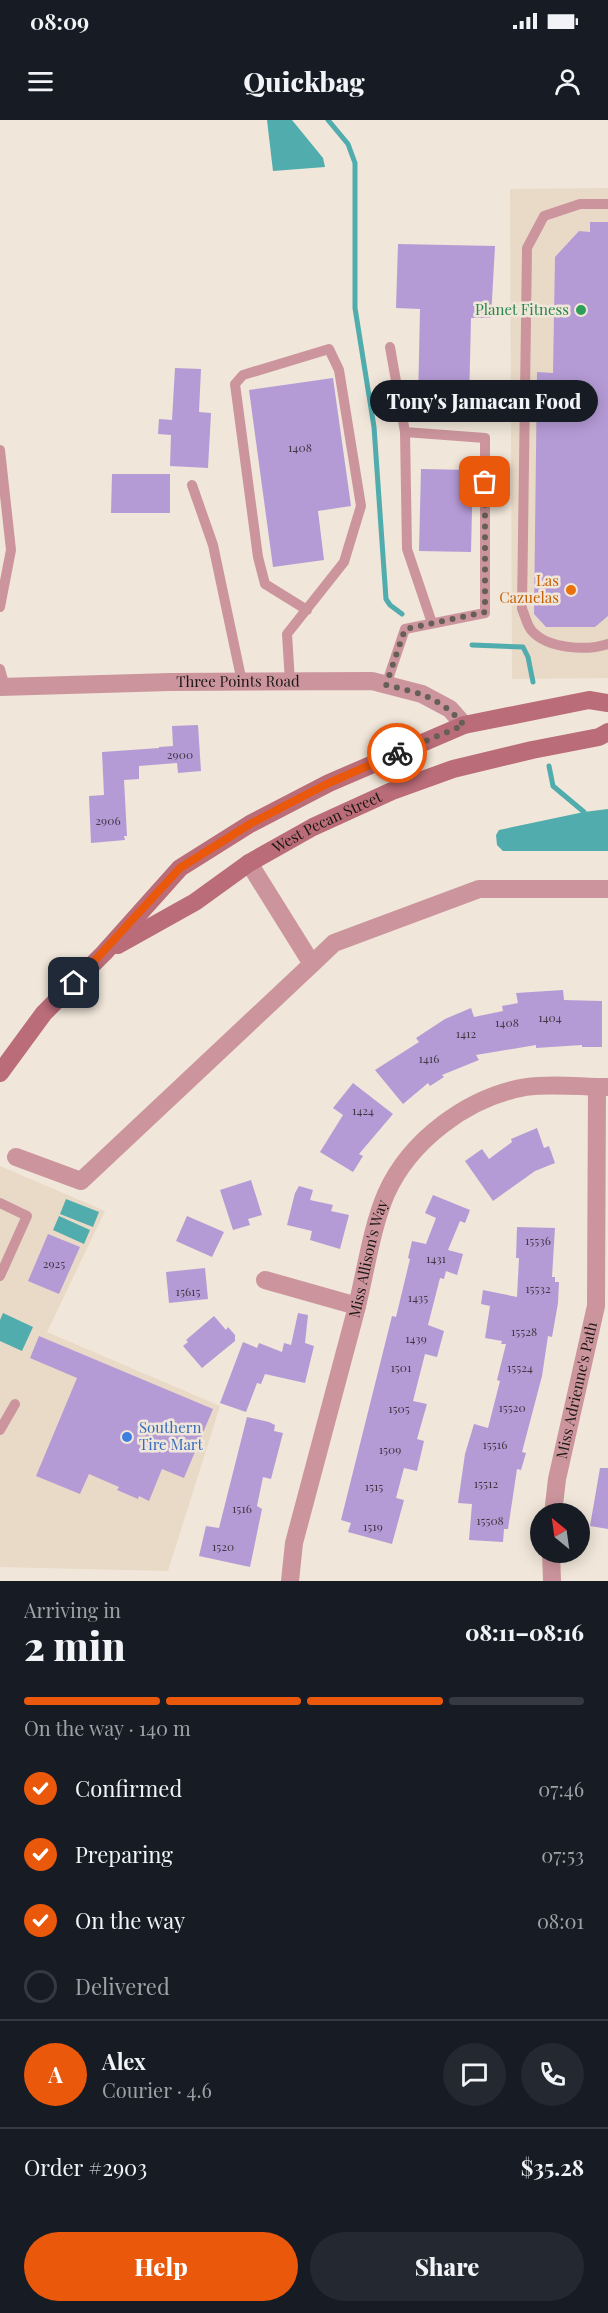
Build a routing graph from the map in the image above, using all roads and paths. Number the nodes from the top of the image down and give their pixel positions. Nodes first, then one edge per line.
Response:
1 (608, 204) edge
2 (390, 347) dead end
3 (405, 432) junction
4 (0, 450) edge
5 (192, 485) dead end
6 (0, 607) edge
7 (307, 610) junction
8 (432, 624) junction
9 (608, 644) edge
10 (0, 669) edge
11 (242, 682) junction
12 (290, 682) junction
13 (386, 685) junction
14 (3, 687) edge
15 (608, 703) edge
16 (464, 725) junction
17 (608, 732) edge
18 (249, 863) junction
19 (608, 889) edge
20 (104, 953) junction
21 (312, 964) junction
22 (0, 1073) edge
23 (603, 1087) edge
24 (16, 1157) dead end
25 (0, 1203) edge
26 (0, 1276) edge
27 (265, 1280) dead end
28 (357, 1306) junction
29 (15, 1404) dead end
30 (0, 1430) edge
31 (554, 1503) edge
32 (551, 1563) edge
33 (290, 1581) edge
34 (552, 1581) edge

1 - 9 lane
2 - 3 lane
3 - 8 lane
3 - 8 lane
4 - 6 lane
5 - 11 lane
7 - 7 lane
7 - 12 lane
8 - 13 lane
10 - 14 lane
11 - 12 street, Three Points Road
11 - 14 street, Three Points Road
12 - 13 street, Three Points Road
13 - 16 street, Three Points Road
15 - 16 main road, West Pecan Street
16 - 20 main road, West Pecan Street
17 - 18 main road, West Pecan Street
18 - 20 main road, West Pecan Street
18 - 21 street
19 - 21 street
20 - 22 main road, West Pecan Street
21 - 24 street
23 - 28 street, Miss Allison's Way
23 - 31 street, Miss Adrienne's Path
25 - 26 lane
27 - 28 street
28 - 33 street, Miss Allison's Way
29 - 30 lane
32 - 34 street

